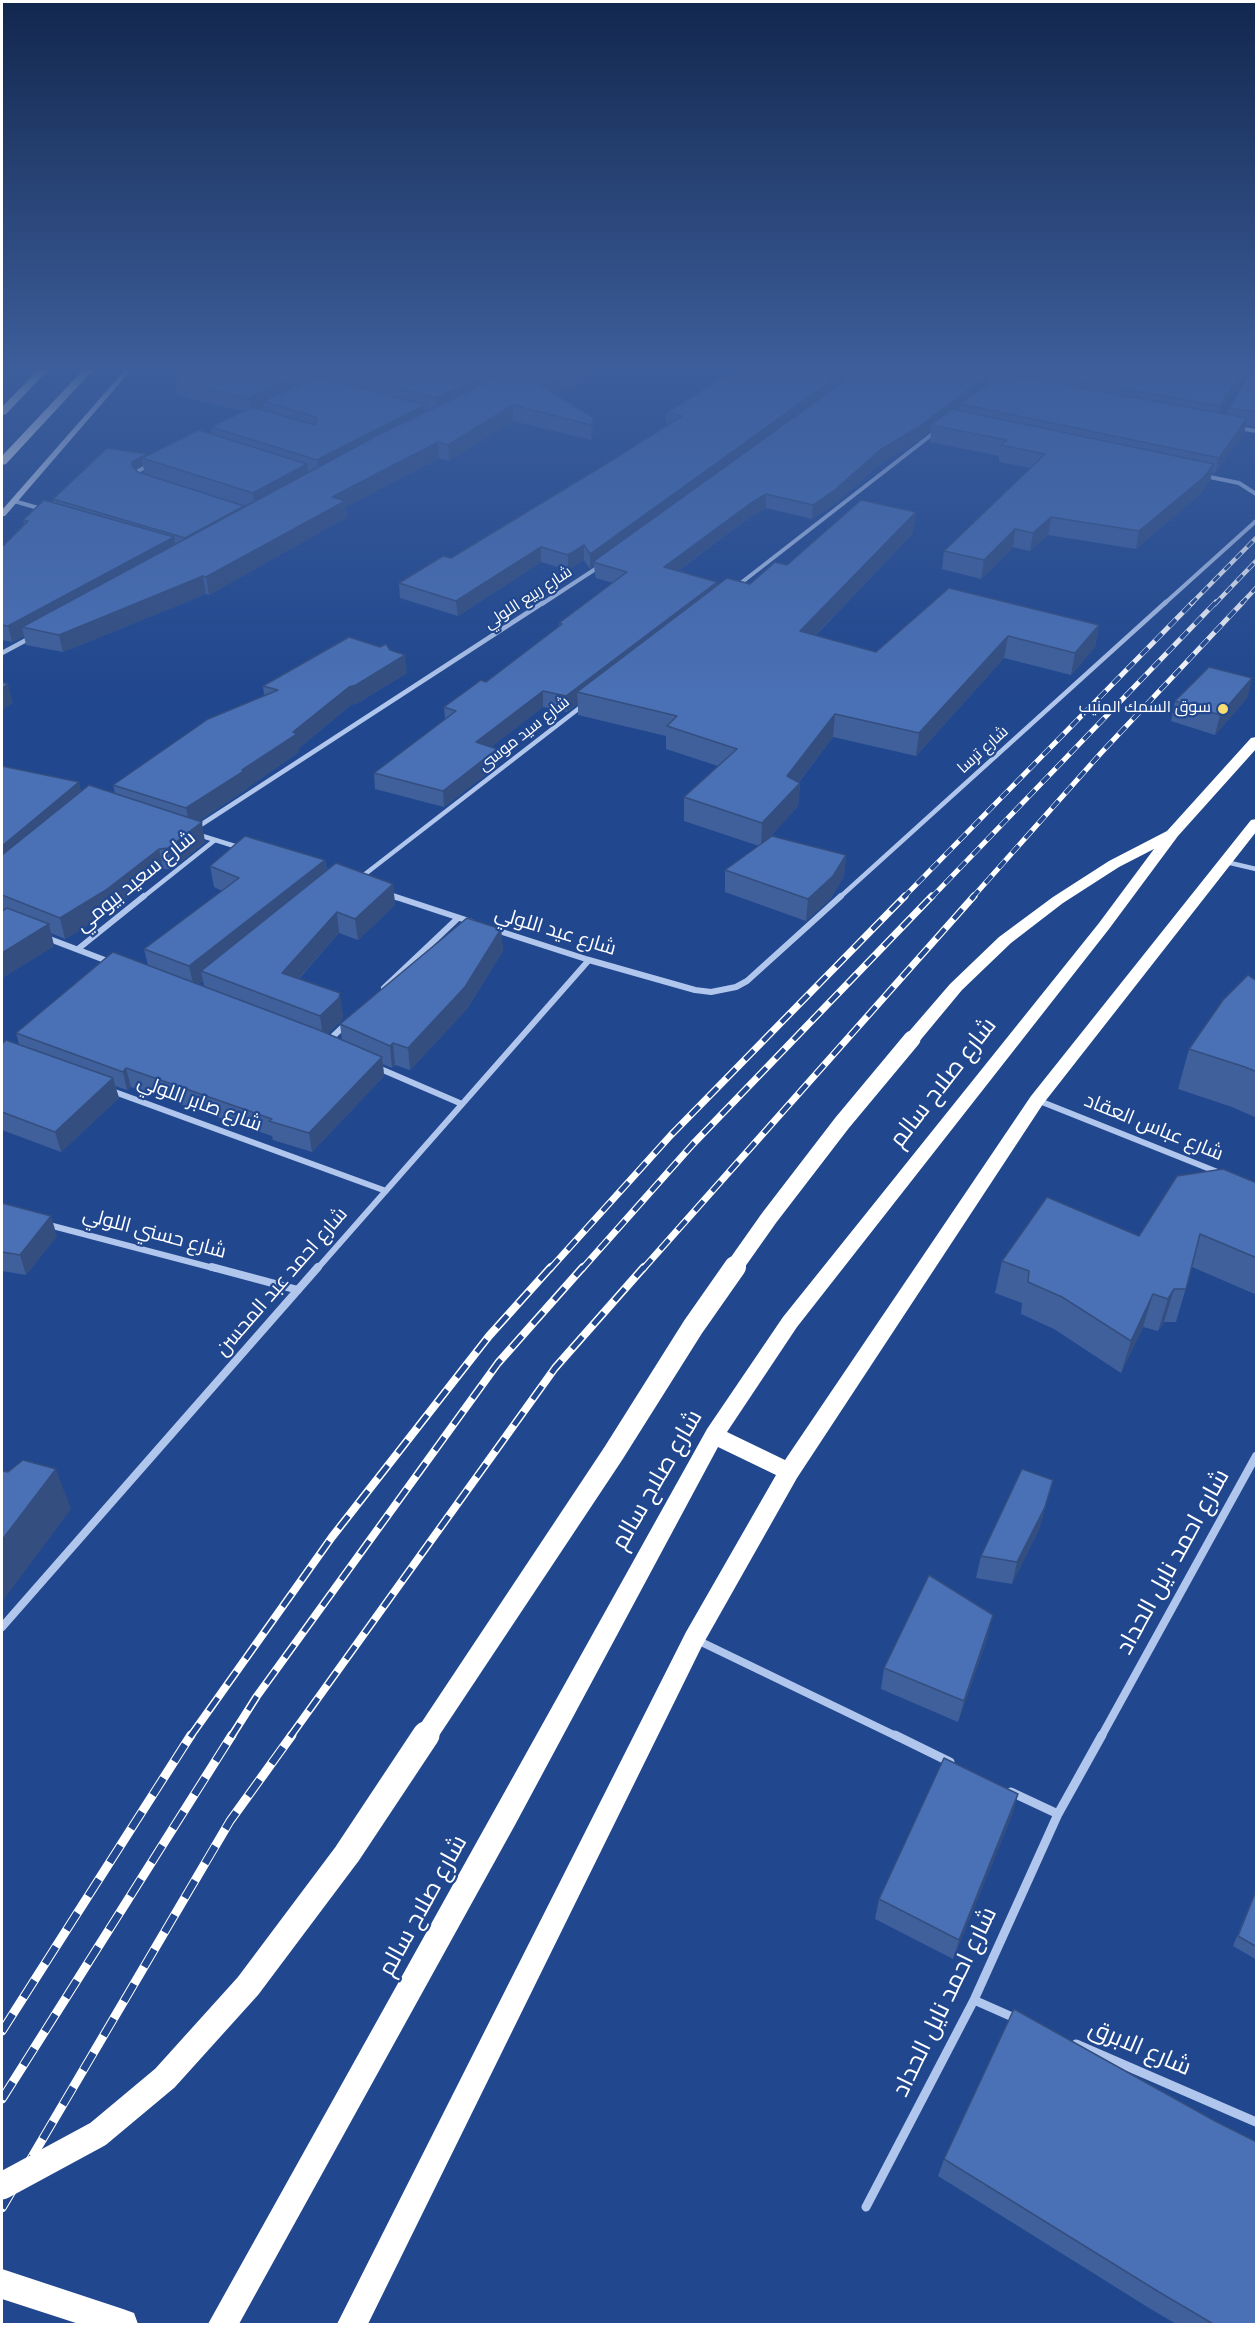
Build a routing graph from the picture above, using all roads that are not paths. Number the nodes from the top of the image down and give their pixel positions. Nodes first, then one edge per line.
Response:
1 (34, 479) edge
2 (147, 479) edge
3 (875, 479) edge
4 (1217, 479) edge
5 (152, 480) edge
6 (1257, 494) edge
7 (14, 501) junction
8 (46, 510) edge
9 (2, 514) edge
10 (1257, 521) edge
11 (603, 564) edge
12 (732, 590) edge
13 (33, 636) edge
14 (2, 653) edge
15 (590, 700) edge
16 (1257, 741) edge
17 (1257, 823) edge
18 (1173, 833) junction
19 (215, 840) junction
20 (248, 850) edge
21 (1226, 862) junction
22 (1257, 869) edge
23 (353, 884) edge
24 (384, 894) edge
25 (458, 918) junction
26 (480, 925) edge
27 (491, 928) edge
28 (45, 937) edge
29 (78, 950) junction
30 (589, 960) junction
31 (120, 966) edge
32 (724, 991) joint
33 (375, 997) edge
34 (350, 1020) edge
35 (335, 1049) edge
36 (367, 1063) edge
37 (100, 1087) edge
38 (1037, 1100) junction
39 (462, 1104) junction
40 (1224, 1175) edge
41 (386, 1191) junction
42 (36, 1222) edge
43 (298, 1290) junction
44 (714, 1435) junction
45 (1257, 1456) edge
46 (789, 1472) junction
47 (2, 1627) edge
48 (694, 1639) junction
49 (962, 1768) edge
50 (1004, 1788) edge
51 (1058, 1814) junction
52 (974, 2000) junction
53 (1028, 2024) edge
54 (1061, 2038) edge
55 (1257, 2122) edge
56 (2, 2186) edge
57 (866, 2207) dead end
58 (2, 2284) edge
59 (123, 2325) edge
60 (223, 2325) edge
61 (352, 2325) edge

1 - 7 main road
2 - 5 street
3 - 12 street
4 - 6 street
7 - 8 street
7 - 9 main road
10 - 32 street, شارع ترسا
11 - 19 street, شارع ربيع اللولي
13 - 14 street
15 - 23 street, شارع سيد موسى
16 - 18 highway, شارع صلاح سالم
17 - 21 highway
18 - 44 highway, شارع صلاح سالم
18 - 56 highway, bridge
19 - 20 street
19 - 29 street, شارع سعيد بيومي
21 - 22 street
21 - 38 highway
24 - 25 street, شارع عيد اللولي
25 - 26 street, شارع عيد اللولي
25 - 33 street
27 - 30 street, شارع عيد اللولي
28 - 29 street
29 - 31 street
30 - 32 street, شارع عيد اللولي
30 - 39 street, شارع احمد عبد المحسن
34 - 35 street
36 - 39 street
37 - 41 street, شارع صابر اللولي
38 - 40 street, شارع عباس العقاد
38 - 46 highway
39 - 41 street, شارع احمد عبد المحسن
41 - 43 street, شارع احمد عبد المحسن
42 - 43 street, شارع حسني اللولي
43 - 47 street, شارع احمد عبد المحسن
44 - 46 highway
44 - 60 highway, شارع صلاح سالم
45 - 51 street, شارع احمد نايل الحداد
46 - 48 highway
48 - 49 street
48 - 61 highway
50 - 51 street
51 - 52 street, شارع احمد نايل الحداد
52 - 53 street
52 - 57 street, شارع احمد نايل الحداد
54 - 55 street, شارع الابرق
58 - 59 highway

